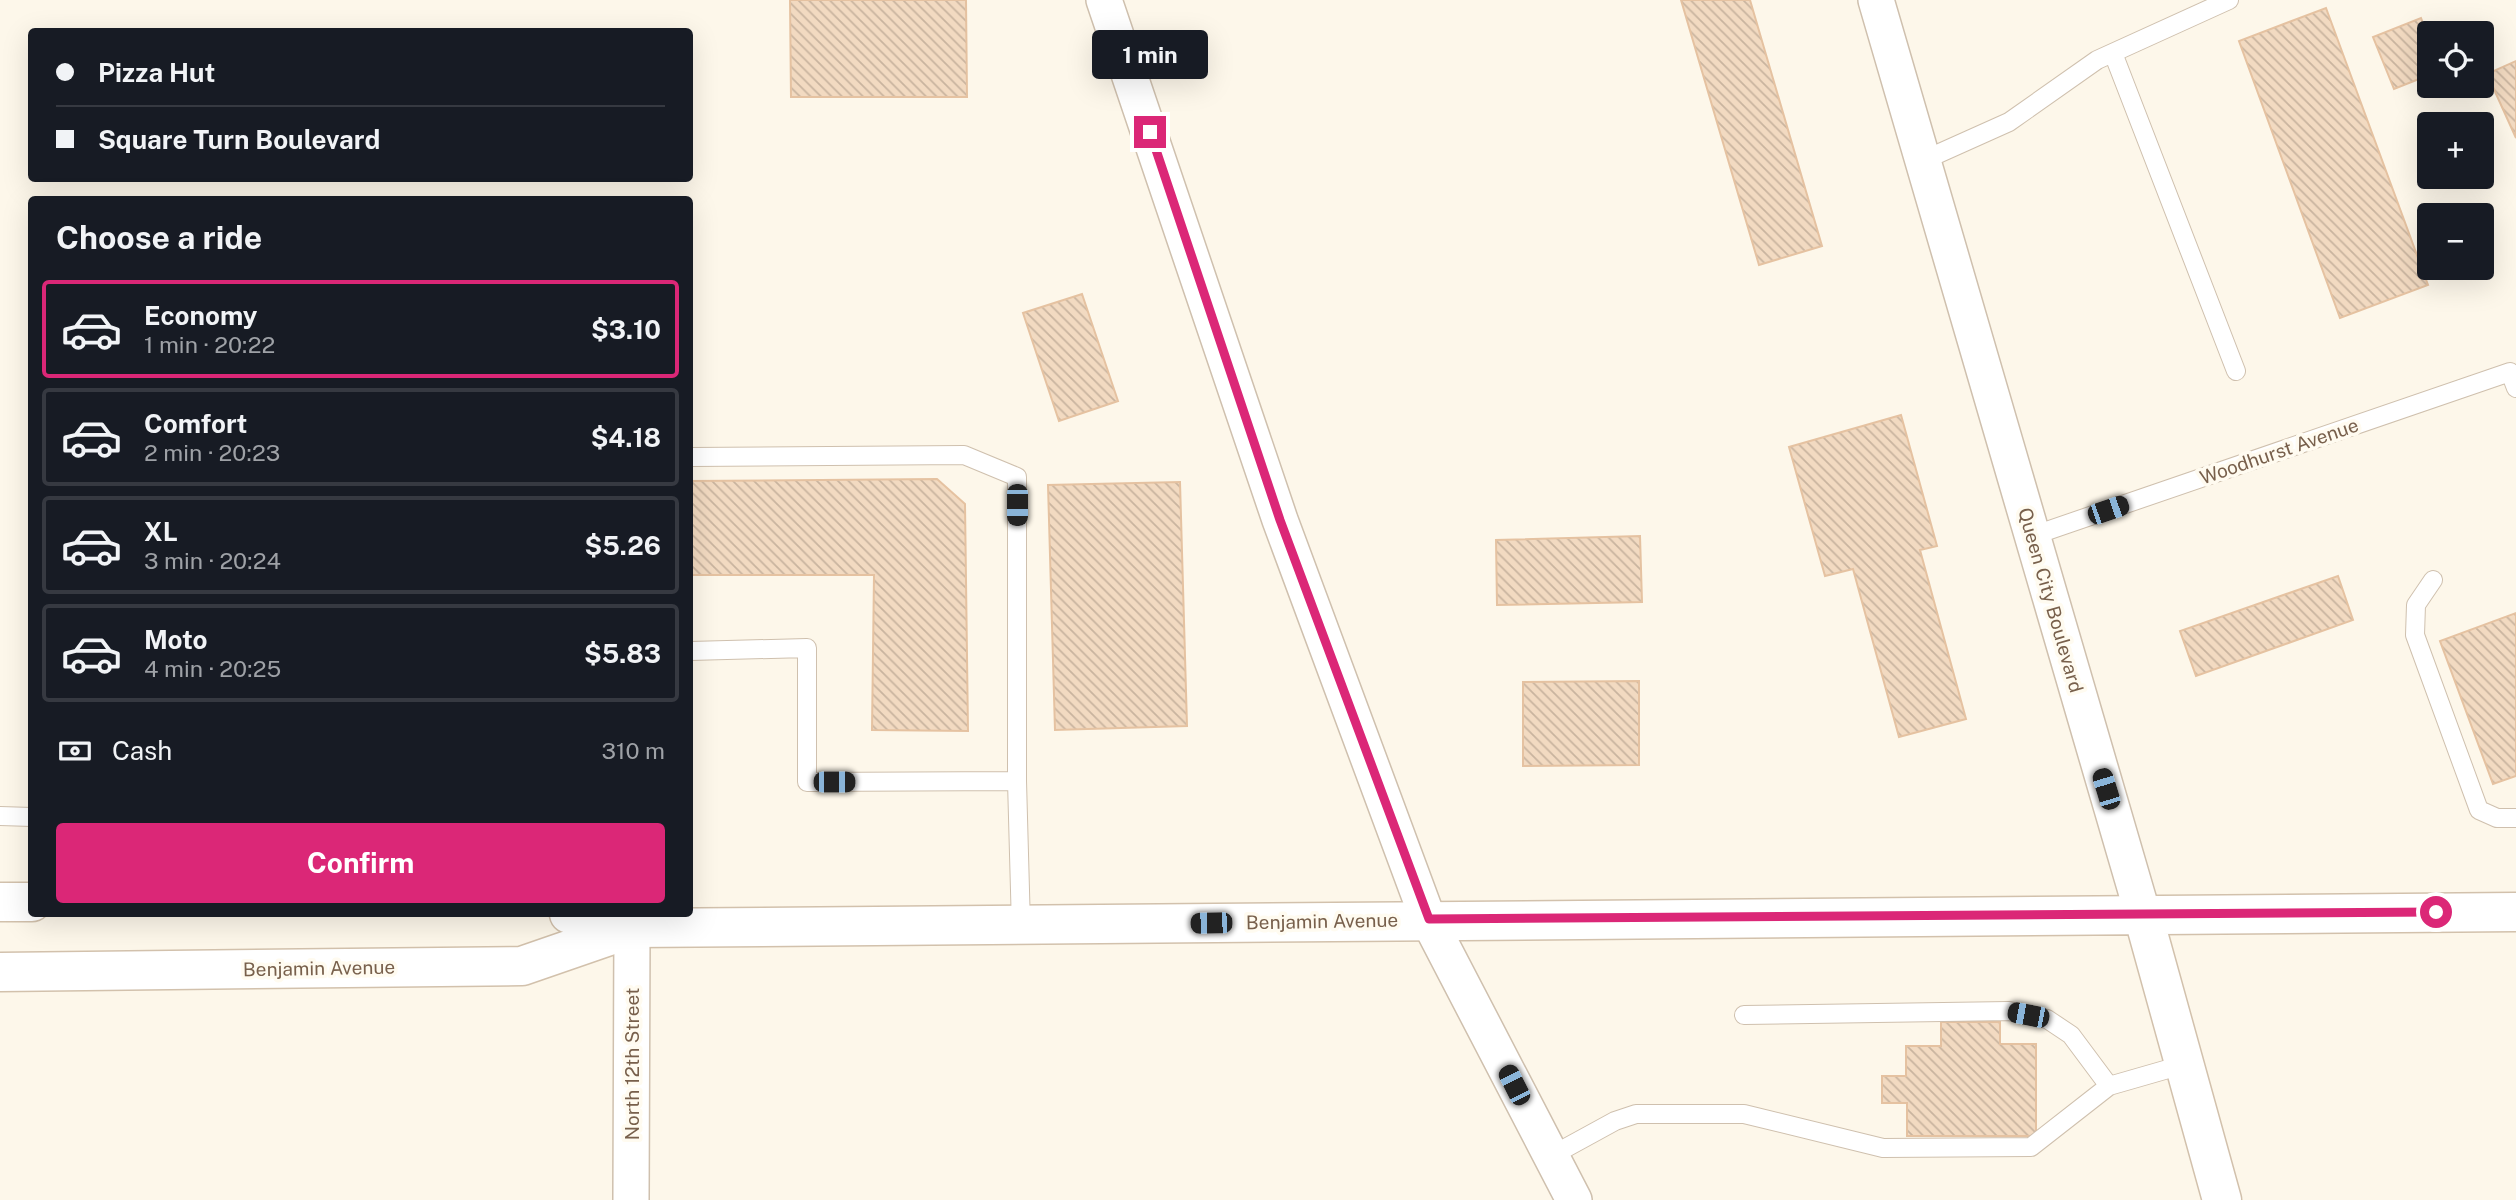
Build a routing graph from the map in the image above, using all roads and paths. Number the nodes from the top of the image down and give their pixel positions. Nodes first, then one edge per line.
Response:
1 (1104, 0) edge
2 (1876, 0) edge
3 (2230, 0) edge
4 (2113, 52) junction
5 (1923, 160) junction
6 (2236, 371) dead end
7 (2516, 388) edge
8 (693, 457) edge
9 (2032, 536) junction
10 (2433, 580) dead end
11 (693, 651) edge
12 (1017, 781) junction
13 (0, 816) edge
14 (28, 817) edge
15 (2516, 818) edge
16 (0, 902) edge
17 (28, 902) edge
18 (2516, 912) edge
19 (2143, 915) junction
20 (596, 917) edge
21 (1429, 919) junction
22 (632, 921) edge
23 (1021, 927) junction
24 (0, 972) edge
25 (1744, 1014) dead end
26 (2182, 1065) junction
27 (2109, 1086) junction
28 (1551, 1156) junction
29 (631, 1200) edge
30 (1574, 1200) edge
31 (2222, 1200) edge

1 - 21 street
2 - 5 street, Queen City Boulevard
3 - 4 lane
4 - 5 lane
4 - 6 lane
5 - 9 street, Queen City Boulevard
7 - 9 lane, Woodhurst Avenue
8 - 12 lane
9 - 19 street, Queen City Boulevard
10 - 15 lane
11 - 12 lane
12 - 23 lane
13 - 14 lane
16 - 17 main road
18 - 19 main road, Benjamin Avenue
19 - 21 main road, Benjamin Avenue
19 - 26 main road, Queen City Boulevard
20 - 22 main road, Benjamin Avenue
21 - 23 main road, Benjamin Avenue
21 - 28 street
22 - 23 main road, Benjamin Avenue
22 - 24 main road, Benjamin Avenue
22 - 29 street, North 12th Street
25 - 27 lane
26 - 27 lane
26 - 31 main road, Queen City Boulevard
27 - 28 lane
28 - 30 street

